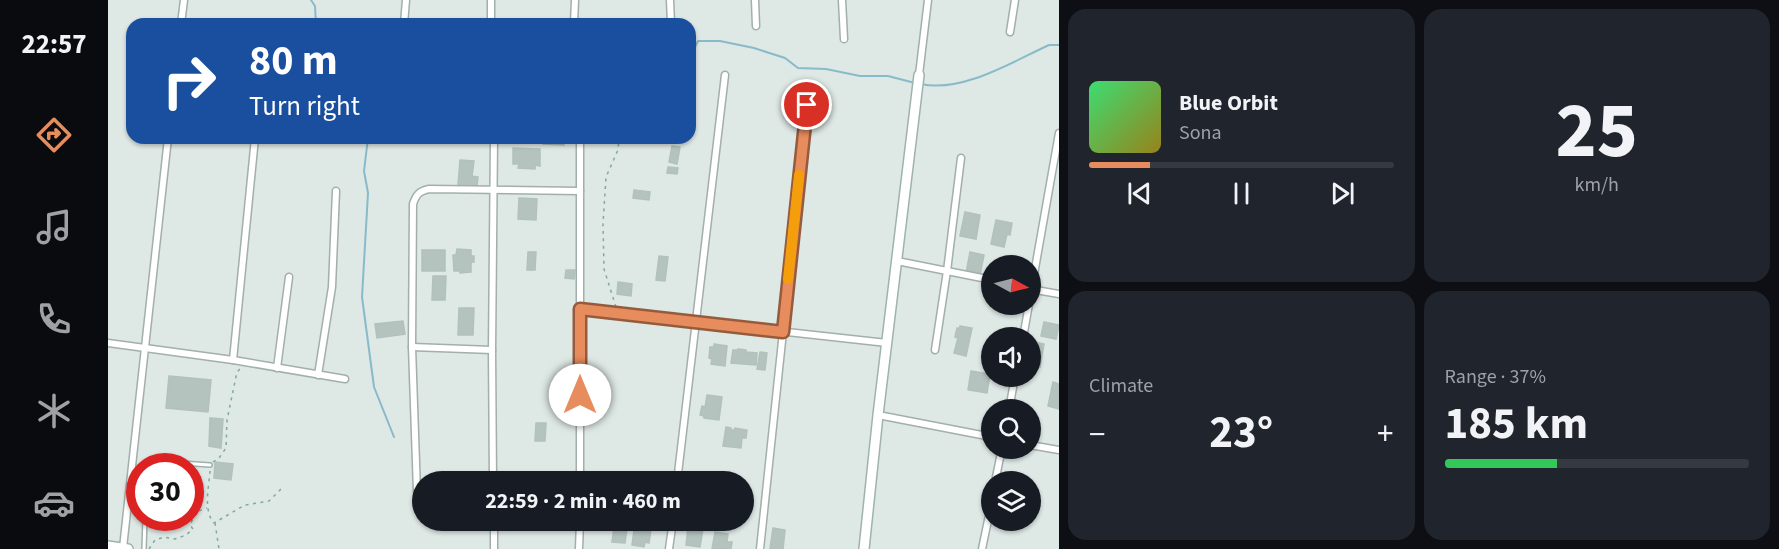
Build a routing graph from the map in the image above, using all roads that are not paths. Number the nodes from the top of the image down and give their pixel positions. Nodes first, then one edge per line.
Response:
1 (184, 0) edge
2 (406, 0) edge
3 (491, 0) edge
4 (574, 0) edge
5 (669, 0) edge
6 (755, 0) edge
7 (842, 0) edge
8 (928, 0) edge
9 (1014, 0) edge
10 (182, 18) edge
11 (404, 18) edge
12 (491, 18) edge
13 (574, 18) edge
14 (670, 18) edge
15 (756, 26) dead end
16 (1010, 32) dead end
17 (844, 39) dead end
18 (725, 75) dead end
19 (919, 75) joint
20 (807, 105) dead end
21 (1059, 133) edge
22 (167, 144) edge
23 (254, 144) edge
24 (494, 144) edge
25 (580, 144) edge
26 (961, 158) dead end
27 (336, 191) dead end
28 (492, 191) junction
29 (580, 191) junction
30 (1037, 255) edge
31 (897, 261) junction
32 (947, 271) junction
33 (289, 277) dead end
34 (981, 278) edge
35 (1041, 291) edge
36 (1059, 294) edge
37 (580, 309) junction
38 (695, 322) junction
39 (783, 332) junction
40 (108, 343) edge
41 (887, 344) junction
42 (412, 347) junction
43 (145, 348) junction
44 (492, 350) junction
45 (934, 350) dead end
46 (232, 360) junction
47 (277, 368) junction
48 (318, 375) junction
49 (345, 380) dead end
50 (878, 415) junction
51 (981, 435) edge
52 (1041, 447) edge
53 (1059, 450) edge
54 (204, 465) edge
55 (210, 465) road end
56 (416, 471) edge
57 (493, 471) edge
58 (580, 471) edge
59 (678, 471) edge
60 (145, 531) edge
61 (494, 531) edge
62 (580, 531) edge
63 (671, 531) edge
64 (986, 531) edge
65 (108, 546) edge
66 (125, 549) edge
67 (144, 549) edge
68 (494, 549) edge
69 (579, 549) edge
70 (669, 549) edge
71 (760, 549) edge
72 (864, 549) edge
73 (982, 549) edge

1 - 10 street
2 - 11 street
3 - 12 street
4 - 13 street
5 - 14 street
6 - 15 street
7 - 17 street
8 - 19 street
9 - 16 street
18 - 38 street
19 - 31 street
20 - 39 street
21 - 30 street
22 - 43 street
23 - 46 street
24 - 28 street
25 - 29 street
26 - 32 street
27 - 48 street
28 - 29 street
28 - 42 street
28 - 44 street
29 - 37 street
31 - 32 street
31 - 41 street
32 - 34 street
32 - 45 street
33 - 47 street
35 - 36 street
37 - 38 street
37 - 58 street
38 - 39 street
38 - 59 street
39 - 41 street
39 - 71 street
40 - 43 street
41 - 50 street
42 - 44 street
42 - 56 street
43 - 46 street
43 - 66 street
44 - 57 street
46 - 47 street
47 - 48 street
48 - 49 street
50 - 51 street
50 - 72 street
52 - 53 street
54 - 55 lane
60 - 67 lane
61 - 68 street
62 - 69 street
63 - 70 street
64 - 73 street
65 - 66 street

